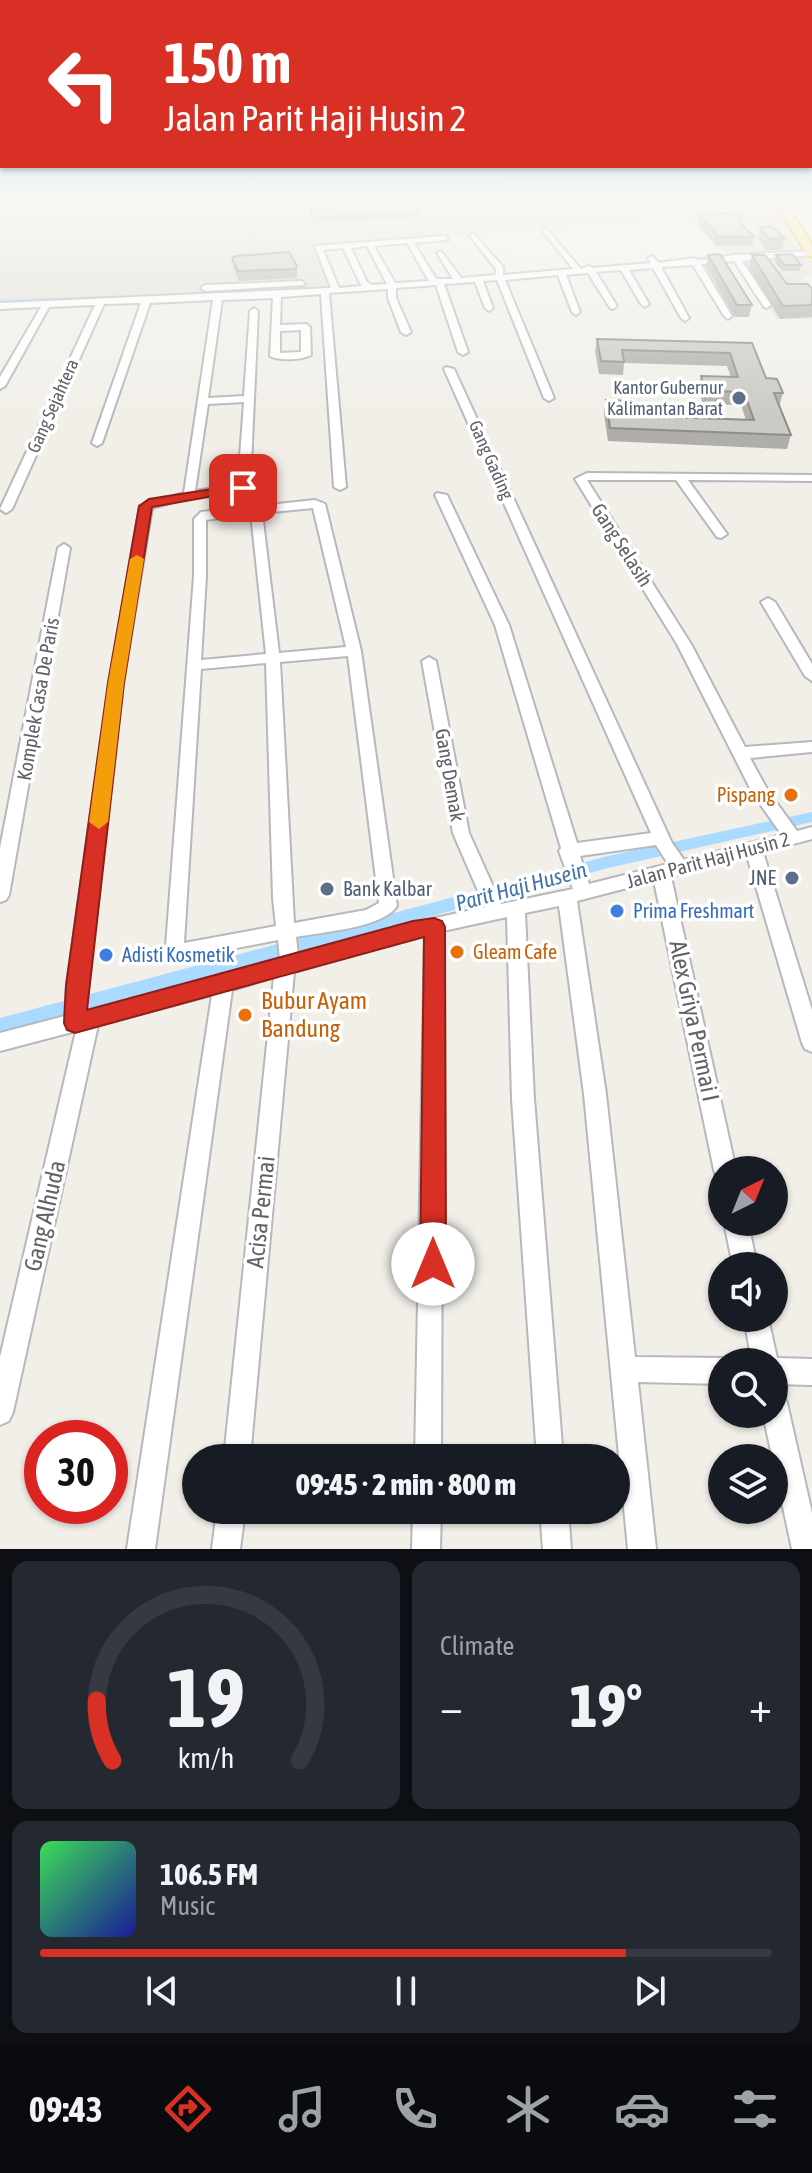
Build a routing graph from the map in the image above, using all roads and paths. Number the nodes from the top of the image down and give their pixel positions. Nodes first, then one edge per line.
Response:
1 (327, 272) edge
2 (360, 272) edge
3 (384, 272) edge
4 (429, 272) edge
5 (453, 272) edge
6 (534, 272) edge
7 (561, 272) edge
8 (592, 272) edge
9 (604, 272) edge
10 (627, 272) edge
11 (663, 272) edge
12 (701, 272) edge
13 (745, 272) edge
14 (500, 274) junction
15 (457, 278) junction
16 (478, 278) junction
17 (434, 280) junction
18 (389, 282) junction
19 (367, 286) junction
20 (332, 288) junction
21 (616, 290) dead end
22 (277, 295) junction
23 (0, 296) edge
24 (218, 298) junction
25 (32, 299) junction
26 (146, 301) junction
27 (100, 303) junction
28 (645, 304) dead end
29 (46, 305) junction
30 (767, 305) dead end
31 (0, 306) edge
32 (613, 306) dead end
33 (489, 308) dead end
34 (254, 311) dead end
35 (576, 312) dead end
36 (728, 316) dead end
37 (685, 318) dead end
38 (276, 328) junction
39 (406, 332) dead end
40 (463, 352) dead end
41 (449, 369) dead end
42 (0, 386) edge
43 (549, 398) dead end
44 (249, 399) junction
45 (203, 401) junction
46 (97, 443) dead end
47 (679, 476) junction
48 (812, 478) edge
49 (340, 487) dead end
50 (189, 495) junction
51 (441, 495) dead end
52 (6, 509) dead end
53 (256, 509) junction
54 (721, 534) dead end
55 (64, 548) dead end
56 (768, 602) dead end
57 (354, 651) junction
58 (273, 658) junction
59 (429, 661) dead end
60 (194, 665) junction
61 (812, 676) edge
62 (812, 747) edge
63 (742, 753) junction
64 (791, 828) edge
65 (753, 847) junction
66 (568, 851) junction
67 (668, 856) junction
68 (576, 885) junction
69 (0, 895) edge
70 (501, 908) junction
71 (434, 927) junction
72 (287, 952) junction
73 (223, 984) junction
74 (80, 1019) junction
75 (0, 1042) edge
76 (812, 1043) edge
77 (722, 1156) edge
78 (623, 1369) junction
79 (708, 1371) edge
80 (788, 1371) edge
81 (812, 1372) edge
82 (0, 1412) edge
83 (779, 1428) edge
84 (238, 1444) edge
85 (428, 1444) edge
86 (549, 1444) edge
87 (229, 1524) edge
88 (427, 1524) edge
89 (555, 1524) edge
90 (141, 1549) edge
91 (226, 1549) edge
92 (426, 1549) edge
93 (557, 1549) edge
94 (642, 1549) edge
95 (806, 1549) edge

1 - 20 street
2 - 19 street
3 - 18 street
4 - 17 street
5 - 15 street
6 - 14 street
7 - 35 street
8 - 32 street
9 - 21 street
10 - 28 street
11 - 37 street
12 - 36 street
13 - 30 street
14 - 16 street
14 - 43 street
15 - 16 street
15 - 17 street
16 - 33 street
17 - 18 street
17 - 40 street
18 - 19 street
18 - 39 street
19 - 20 street
20 - 22 street
20 - 25 street
20 - 49 street
22 - 24 street
22 - 38 street
23 - 25 street
24 - 26 street
24 - 45 street
25 - 29 street
25 - 31 street
26 - 27 street
26 - 46 street
27 - 29 street
27 - 52 street, Gang Sejahtera
29 - 42 street
34 - 44 street
38 - 38 street
41 - 67 street, Gang Gading
44 - 45 street
44 - 50 street
45 - 50 street
47 - 48 street, Gang Selasih
47 - 54 street
47 - 63 street, Gang Selasih
50 - 74 street, Gang Alhuda
51 - 66 street
53 - 57 street
53 - 58 street, Acisa Permai
53 - 60 street
55 - 69 street, Komplek Casa De Paris
56 - 61 street
57 - 58 street
57 - 72 street
58 - 60 street
58 - 72 street, Acisa Permai
59 - 70 street, Gang Demak
60 - 72 street
62 - 63 street
63 - 64 street, Gang Selasih
64 - 65 street, Jalan Parit Haji Husin 2
65 - 67 street, Jalan Parit Haji Husin 2
65 - 76 street
66 - 67 street
66 - 68 street
67 - 68 street, Jalan Parit Haji Husin 2
67 - 77 street, Alex Griya Permai I
68 - 70 street, Jalan Parit Haji Husin 2
68 - 78 street
70 - 71 street, Jalan Parit Haji Husin 2
70 - 86 street, Gang Demak
71 - 72 street, Jalan Parit Haji Husin 2
71 - 85 street
72 - 73 street, Jalan Parit Haji Husin 2
72 - 84 street, Acisa Permai
73 - 74 street, Jalan Parit Haji Husin 2
73 - 90 street
74 - 75 street, Jalan Parit Haji Husin 2
74 - 82 street, Gang Alhuda
78 - 79 street
78 - 94 street
80 - 81 street
83 - 95 street
87 - 91 street
88 - 92 street
89 - 93 street

